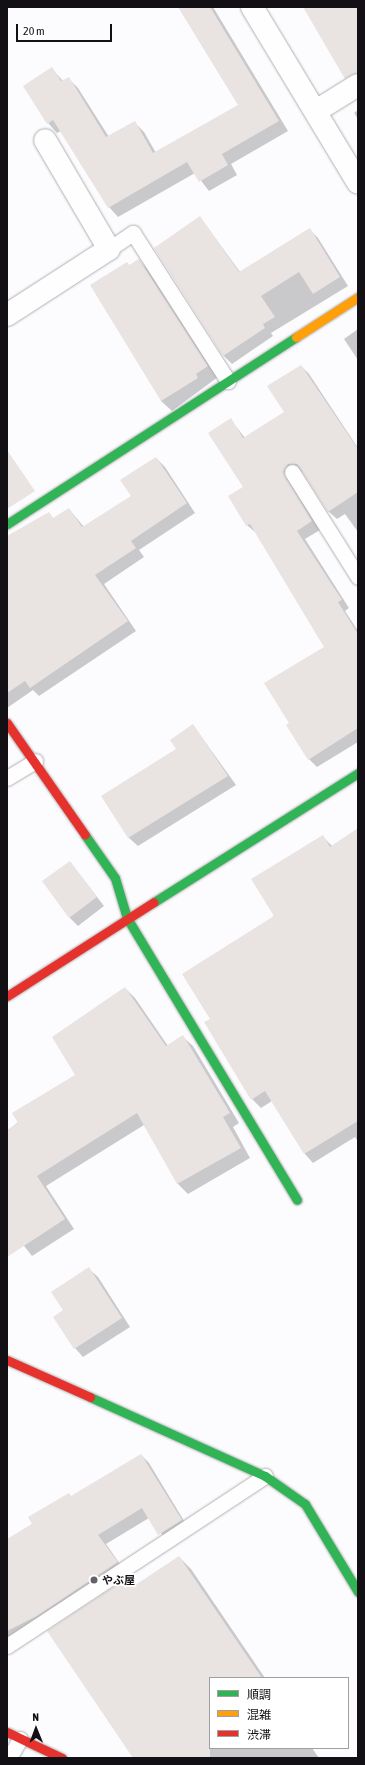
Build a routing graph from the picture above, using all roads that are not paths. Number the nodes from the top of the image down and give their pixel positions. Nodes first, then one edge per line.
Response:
1 (252, 7) edge
2 (358, 85) edge
3 (316, 111) junction
4 (44, 140) dead end
5 (358, 183) edge
6 (109, 249) junction
7 (358, 296) edge
8 (7, 315) edge
9 (228, 381) junction
10 (292, 472) dead end
11 (7, 524) edge
12 (358, 577) edge
13 (7, 723) edge
14 (35, 761) junction
15 (358, 773) edge
16 (7, 778) edge
17 (127, 918) junction
18 (7, 996) edge
19 (297, 1200) dead end
20 (7, 1360) edge
21 (265, 1476) junction
22 (358, 1592) edge
23 (7, 1646) edge
24 (14, 1736) edge
25 (9, 1758) edge
26 (62, 1758) edge

1 - 3 street
2 - 3 street
3 - 5 street
4 - 6 street
6 - 8 street
6 - 9 lane
7 - 9 street
9 - 11 street
10 - 12 lane
13 - 14 street
14 - 16 lane
14 - 17 street
15 - 17 street
17 - 18 street
17 - 19 street
20 - 21 street
21 - 22 street
21 - 23 lane
24 - 25 lane
24 - 26 street

